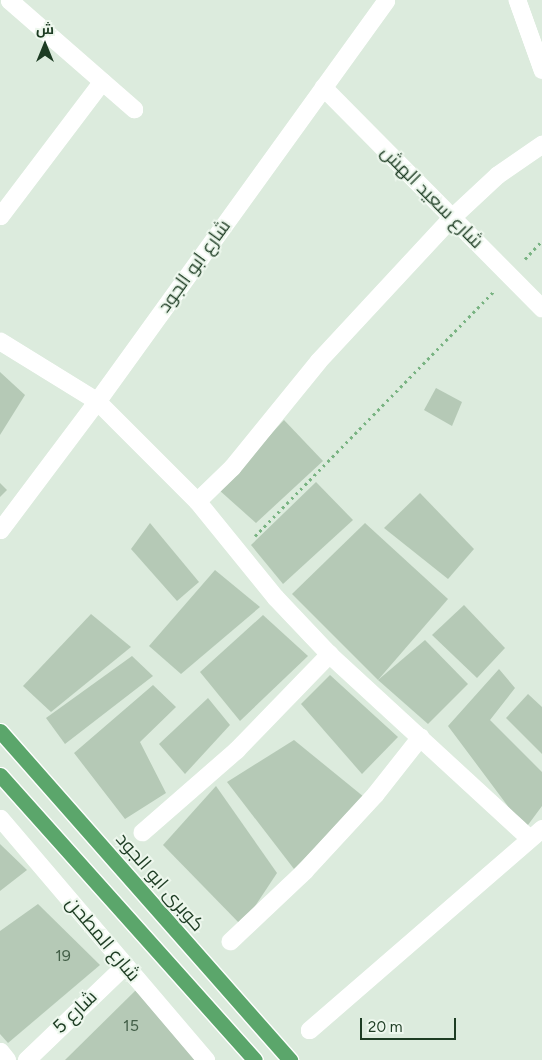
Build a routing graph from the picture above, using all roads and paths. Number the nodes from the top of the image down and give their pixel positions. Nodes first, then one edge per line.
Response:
1 (9, 0) edge
2 (386, 0) edge
3 (517, 0) edge
4 (542, 70) edge
5 (102, 82) junction
6 (323, 87) junction
7 (134, 109) dead end
8 (542, 144) edge
9 (0, 216) edge
10 (452, 217) junction
11 (542, 241) edge
12 (510, 275) junction
13 (542, 308) edge
14 (0, 341) edge
15 (97, 401) junction
16 (197, 501) junction
17 (0, 530) edge
18 (239, 553) junction
19 (329, 654) junction
20 (0, 731) edge
21 (420, 738) junction
22 (0, 775) edge
23 (0, 818) edge
24 (542, 828) edge
25 (142, 832) dead end
26 (529, 838) junction
27 (230, 941) dead end
28 (125, 964) junction
29 (309, 1030) dead end
30 (0, 1051) edge
31 (7, 1060) edge
32 (26, 1060) edge
33 (206, 1060) edge
34 (255, 1060) edge
35 (290, 1060) edge

1 - 5 street
2 - 6 street, شارع ابو الجود
3 - 4 street
5 - 7 street
5 - 9 street
6 - 10 street, شارع سعيد الهش
6 - 15 street, شارع ابو الجود
8 - 10 street
10 - 12 street, شارع سعيد الهش
10 - 16 street
11 - 12 path
12 - 13 street, شارع سعيد الهش
12 - 18 path
14 - 15 street
15 - 16 street
15 - 17 street, شارع ابو الجود
16 - 18 street
18 - 19 street
19 - 21 street
19 - 25 street
20 - 35 main road, كوبرى ابو الجود
21 - 26 street
21 - 27 street
22 - 34 main road
23 - 28 street, شارع المطحن
24 - 26 street
26 - 29 street
28 - 32 street, شارع 5
28 - 33 street, شارع المطحن
30 - 31 street

